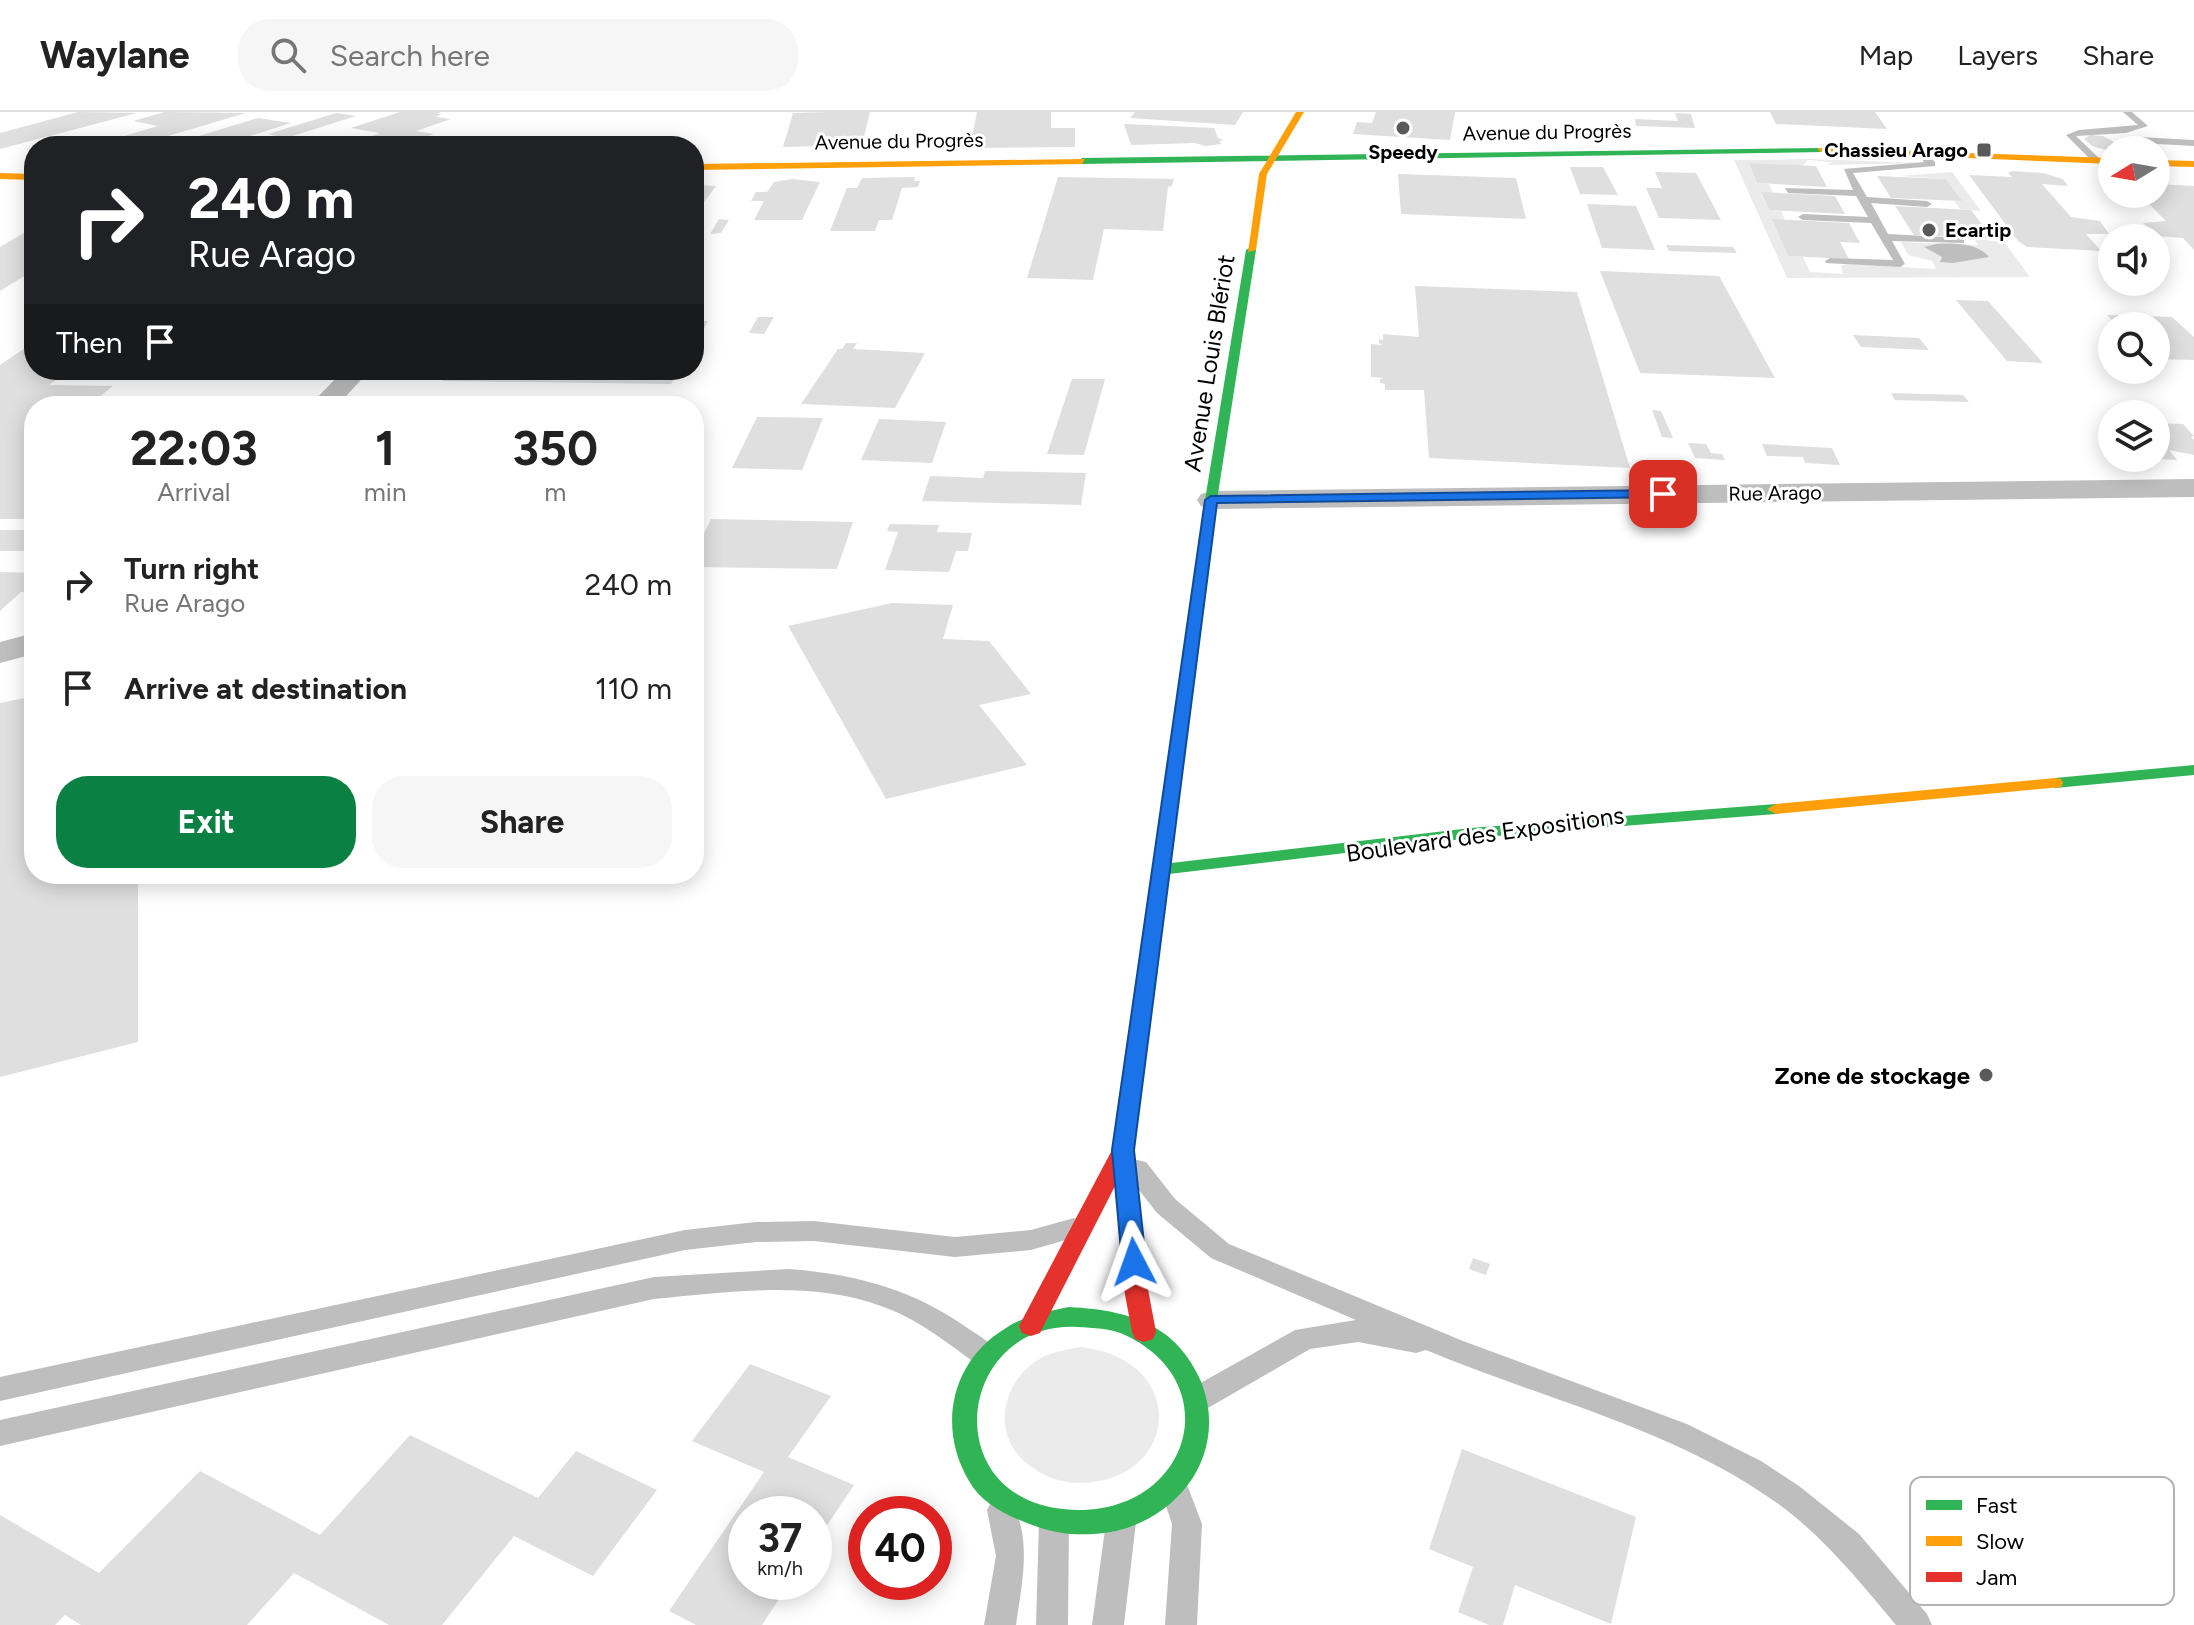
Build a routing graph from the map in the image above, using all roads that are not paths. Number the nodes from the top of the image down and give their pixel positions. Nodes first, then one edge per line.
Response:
1 (1300, 112) edge
2 (2127, 112) edge
3 (2104, 132) junction
4 (2114, 136) edge
5 (2194, 143) edge
6 (2170, 144) edge
7 (1919, 152) junction
8 (2098, 156) edge
9 (1272, 157) junction
10 (2098, 160) edge
11 (2170, 163) edge
12 (2194, 164) edge
13 (704, 167) edge
14 (0, 176) edge
15 (24, 177) edge
16 (1788, 190) dead end
17 (1860, 197) junction
18 (1927, 204) dead end
19 (1803, 217) dead end
20 (1874, 220) junction
21 (1884, 237) junction
22 (1960, 241) dead end
23 (1836, 272) dead end
24 (348, 380) edge
25 (332, 396) edge
26 (2194, 488) edge
27 (1211, 500) junction
28 (24, 646) edge
29 (0, 653) edge
30 (2194, 770) edge
31 (1816, 806) junction
32 (1614, 841) dead end
33 (1163, 869) junction
34 (1123, 1150) junction
35 (1085, 1225) junction
36 (1031, 1326) junction
37 (1144, 1332) junction
38 (1453, 1349) junction
39 (987, 1357) junction
40 (0, 1389) edge
41 (1198, 1399) junction
42 (0, 1433) edge
43 (1174, 1486) junction
44 (1000, 1498) junction
45 (1122, 1519) junction
46 (1054, 1522) junction
47 (1000, 1625) edge
48 (1052, 1625) edge
49 (1108, 1625) edge
50 (1181, 1625) edge
51 (1916, 1625) edge

1 - 9 street, Avenue Louis Blériot
2 - 3 lane
3 - 4 lane
3 - 8 lane
5 - 6 lane
7 - 9 street, Avenue du Progrès
7 - 10 street, Avenue du Progrès
7 - 17 lane
9 - 13 street, Avenue du Progrès
9 - 27 street, Avenue Louis Blériot
11 - 12 street
14 - 15 street
16 - 17 lane
17 - 18 lane
17 - 20 lane
19 - 20 lane
20 - 21 lane
21 - 22 lane
21 - 23 lane
24 - 25 street
26 - 27 street, Rue Arago
27 - 33 street, Avenue Louis Blériot
28 - 29 street
30 - 31 street, Boulevard des Expositions
31 - 32 street, Boulevard des Expositions
31 - 33 street, Boulevard des Expositions
33 - 34 street, Avenue Louis Blériot
34 - 35 street, Avenue Louis Blériot
34 - 37 street, Avenue Louis Blériot
34 - 38 lane
35 - 36 street, Avenue Louis Blériot
35 - 40 lane
36 - 37 street
36 - 39 street
37 - 41 street
38 - 41 lane
38 - 51 lane
39 - 42 lane
39 - 44 street
41 - 43 street
43 - 45 street
43 - 50 lane
44 - 46 street
44 - 47 lane
45 - 46 street
45 - 49 lane
46 - 48 lane

